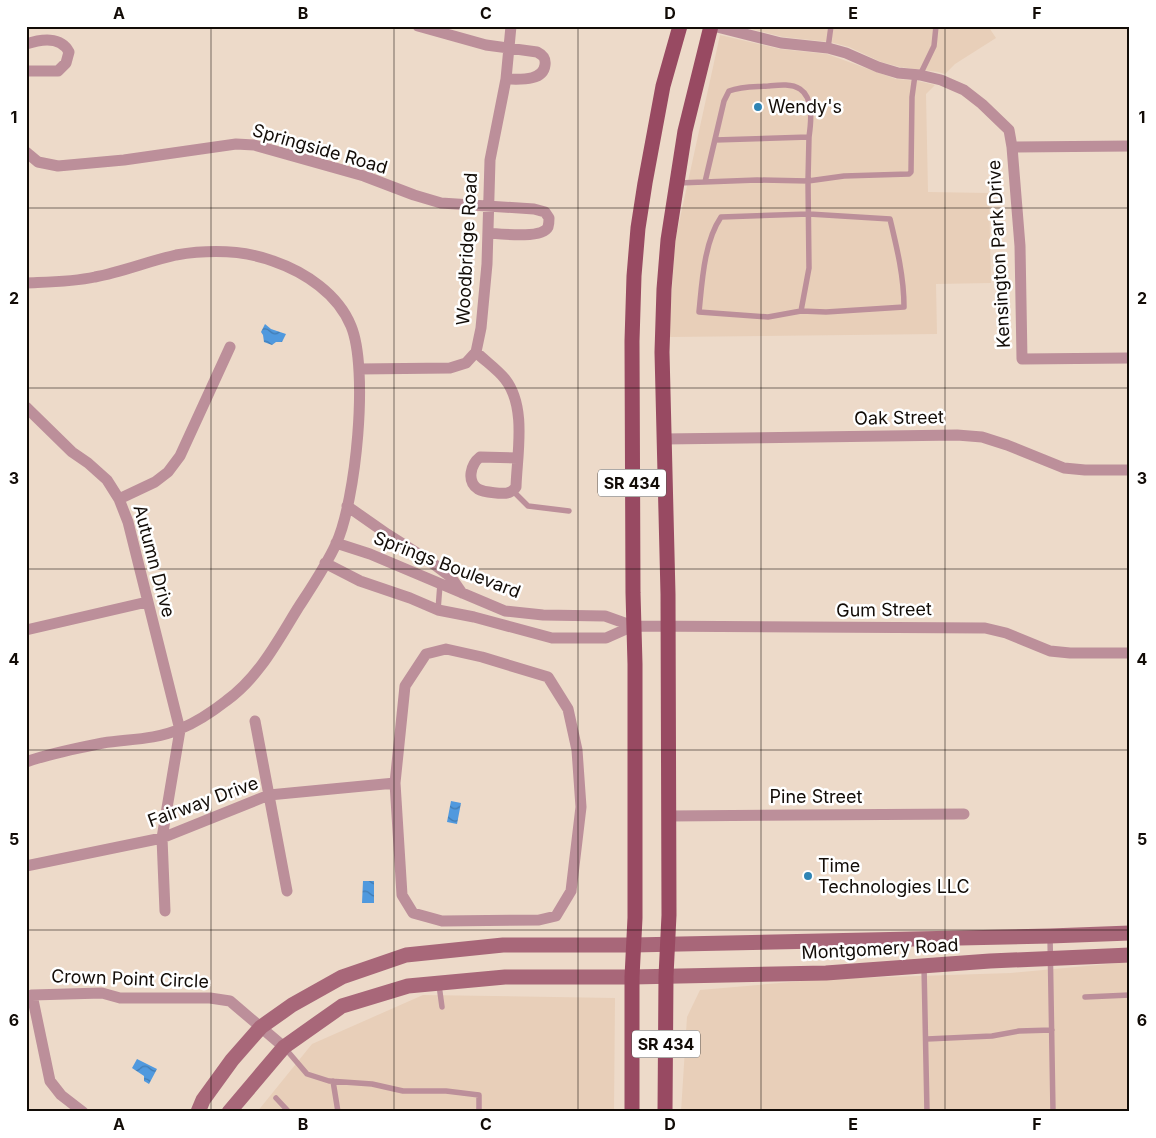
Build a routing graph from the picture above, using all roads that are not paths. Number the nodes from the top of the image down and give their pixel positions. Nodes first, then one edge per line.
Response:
1 (418, 26) edge
2 (510, 26) edge
3 (680, 26) edge
4 (712, 26) edge
5 (831, 26) edge
6 (936, 26) edge
7 (26, 44) edge
8 (509, 48) junction
9 (828, 48) junction
10 (26, 71) edge
11 (918, 75) junction
12 (506, 78) junction
13 (809, 137) junction
14 (715, 140) junction
15 (1130, 146) edge
16 (1012, 147) junction
17 (26, 152) edge
18 (808, 181) junction
19 (705, 182) junction
20 (676, 183) junction
21 (488, 206) junction
22 (809, 214) junction
23 (488, 233) junction
24 (26, 283) edge
25 (801, 311) junction
26 (230, 348) dead end
27 (476, 352) junction
28 (1130, 358) edge
29 (359, 369) junction
30 (26, 407) edge
31 (663, 439) junction
32 (517, 458) junction
33 (1130, 470) edge
34 (513, 491) junction
35 (119, 499) junction
36 (347, 506) junction
37 (569, 511) dead end
38 (336, 543) junction
39 (325, 563) junction
40 (440, 584) junction
41 (462, 593) junction
42 (147, 602) junction
43 (438, 610) junction
44 (634, 626) junction
45 (668, 627) junction
46 (26, 630) edge
47 (1130, 653) edge
48 (255, 721) dead end
49 (180, 730) junction
50 (26, 762) edge
51 (395, 783) junction
52 (269, 795) junction
53 (964, 814) dead end
54 (669, 816) junction
55 (162, 838) junction
56 (26, 866) edge
57 (287, 891) dead end
58 (165, 911) dead end
59 (1130, 933) edge
60 (1050, 936) junction
61 (668, 944) junction
62 (633, 945) junction
63 (1130, 955) edge
64 (1051, 959) junction
65 (924, 966) junction
66 (666, 976) junction
67 (632, 977) junction
68 (439, 983) junction
69 (1130, 995) edge
70 (1085, 997) dead end
71 (442, 1007) dead end
72 (261, 1027) junction
73 (1052, 1030) junction
74 (927, 1039) junction
75 (284, 1047) junction
76 (333, 1081) junction
77 (276, 1098) dead end
78 (83, 1112) edge
79 (198, 1112) edge
80 (229, 1112) edge
81 (289, 1112) edge
82 (338, 1112) edge
83 (479, 1112) edge
84 (632, 1112) edge
85 (665, 1112) edge
86 (927, 1112) edge
87 (1053, 1112) edge

1 - 8 street
2 - 8 street, Woodbridge Road
3 - 44 main road, SR 434
4 - 9 street, Kensington Park Drive
4 - 20 main road, SR 434
5 - 9 lane
6 - 11 lane
7 - 10 street
8 - 12 street, Woodbridge Road
8 - 12 street
9 - 11 street, Kensington Park Drive
11 - 16 street, Kensington Park Drive
11 - 18 lane
12 - 21 street, Woodbridge Road
13 - 14 lane
13 - 14 lane
13 - 18 lane
14 - 19 lane
15 - 16 street, Kensington Park Drive
16 - 28 street, Kensington Park Drive
17 - 21 street, Springside Road
18 - 19 lane
18 - 22 lane
19 - 20 lane
20 - 31 main road, SR 434
21 - 23 street, Woodbridge Road
21 - 23 street, Springside Road
22 - 25 lane
22 - 25 lane
22 - 25 lane
23 - 27 street, Woodbridge Road
24 - 29 street
26 - 35 street
27 - 29 street
27 - 32 street
29 - 36 street
30 - 35 street, Autumn Drive
31 - 33 street, Oak Street
31 - 45 main road, SR 434
32 - 34 street
32 - 34 street
34 - 37 lane
35 - 42 street, Autumn Drive
36 - 38 street
36 - 41 street
38 - 39 street
38 - 40 street, Springs Boulevard
39 - 43 street
39 - 49 street
40 - 41 street, Springs Boulevard
40 - 43 lane
41 - 44 street, Springs Boulevard
42 - 46 street
42 - 49 street, Autumn Drive
43 - 44 street
44 - 45 street, Gum Street
44 - 62 main road, SR 434
45 - 47 street, Gum Street
45 - 54 main road, SR 434
48 - 52 street
49 - 50 street
49 - 55 street
51 - 51 street
51 - 52 street, Fairway Drive
52 - 55 street, Fairway Drive
52 - 57 street
53 - 54 street, Pine Street
54 - 61 main road, SR 434
55 - 56 street, Fairway Drive
55 - 58 street
59 - 60 main road, Montgomery Road
60 - 61 main road, Montgomery Road
60 - 64 lane
61 - 62 main road, Montgomery Road
61 - 66 main road, SR 434
62 - 67 main road, SR 434
62 - 72 main road, Montgomery Road
63 - 64 main road, Montgomery Road
64 - 65 main road, Montgomery Road
64 - 73 lane
65 - 66 main road, Montgomery Road
65 - 74 lane
66 - 67 main road, Montgomery Road
66 - 85 main road, SR 434
67 - 68 main road, Montgomery Road
67 - 84 main road, SR 434
68 - 71 lane
68 - 75 main road, Montgomery Road
69 - 70 lane
72 - 75 street, Crown Point Circle
72 - 78 street, Crown Point Circle
72 - 79 main road, Montgomery Road
73 - 74 lane
73 - 87 lane
74 - 86 lane
75 - 76 lane
75 - 80 main road, Montgomery Road
76 - 82 lane
76 - 83 lane
77 - 81 lane

